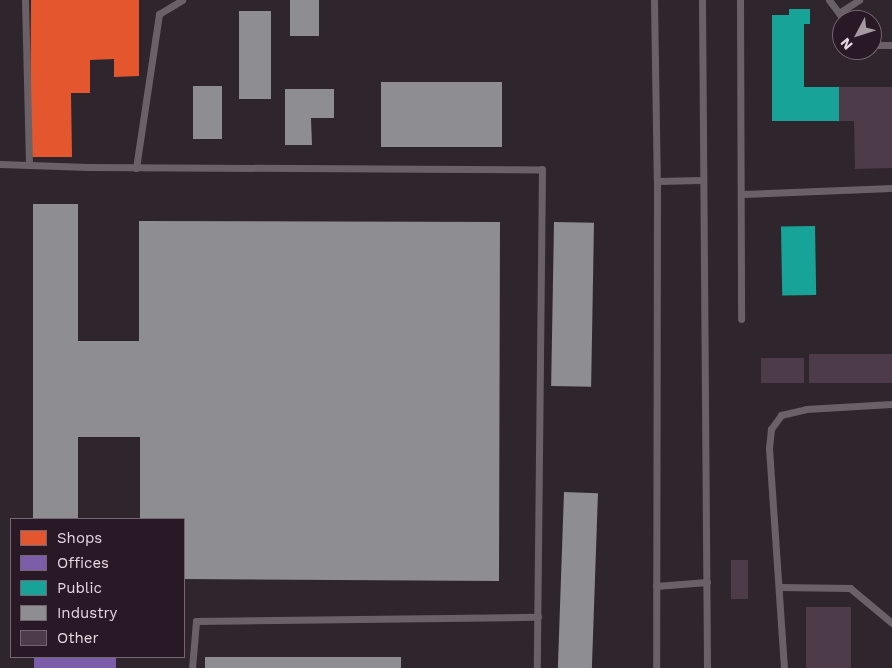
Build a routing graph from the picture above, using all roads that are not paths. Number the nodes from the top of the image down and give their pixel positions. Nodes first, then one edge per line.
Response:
1 (25, 0) edge
2 (182, 0) edge
3 (654, 0) edge
4 (702, 0) edge
5 (740, 0) edge
6 (828, 0) edge
7 (859, 0) edge
8 (836, 10) edge
9 (845, 10) edge
10 (0, 164) edge
11 (29, 165) junction
12 (136, 168) junction
13 (701, 180) junction
14 (657, 181) junction
15 (892, 188) edge
16 (742, 194) junction
17 (740, 319) dead end
18 (892, 404) edge
19 (707, 582) junction
20 (656, 586) junction
21 (778, 587) junction
22 (538, 617) junction
23 (892, 623) edge
24 (192, 668) edge
25 (537, 668) edge
26 (656, 668) edge
27 (707, 668) edge
28 (784, 668) edge

1 - 11 lane
2 - 12 lane
3 - 14 lane
4 - 13 lane
5 - 16 lane
6 - 8 lane
7 - 9 lane
10 - 11 lane
11 - 12 lane
12 - 22 lane
13 - 14 lane
13 - 19 lane
14 - 20 lane
15 - 16 lane
16 - 17 lane
18 - 21 lane
19 - 20 lane
19 - 27 lane
20 - 26 lane
21 - 23 lane
21 - 28 lane
22 - 24 lane
22 - 25 lane

